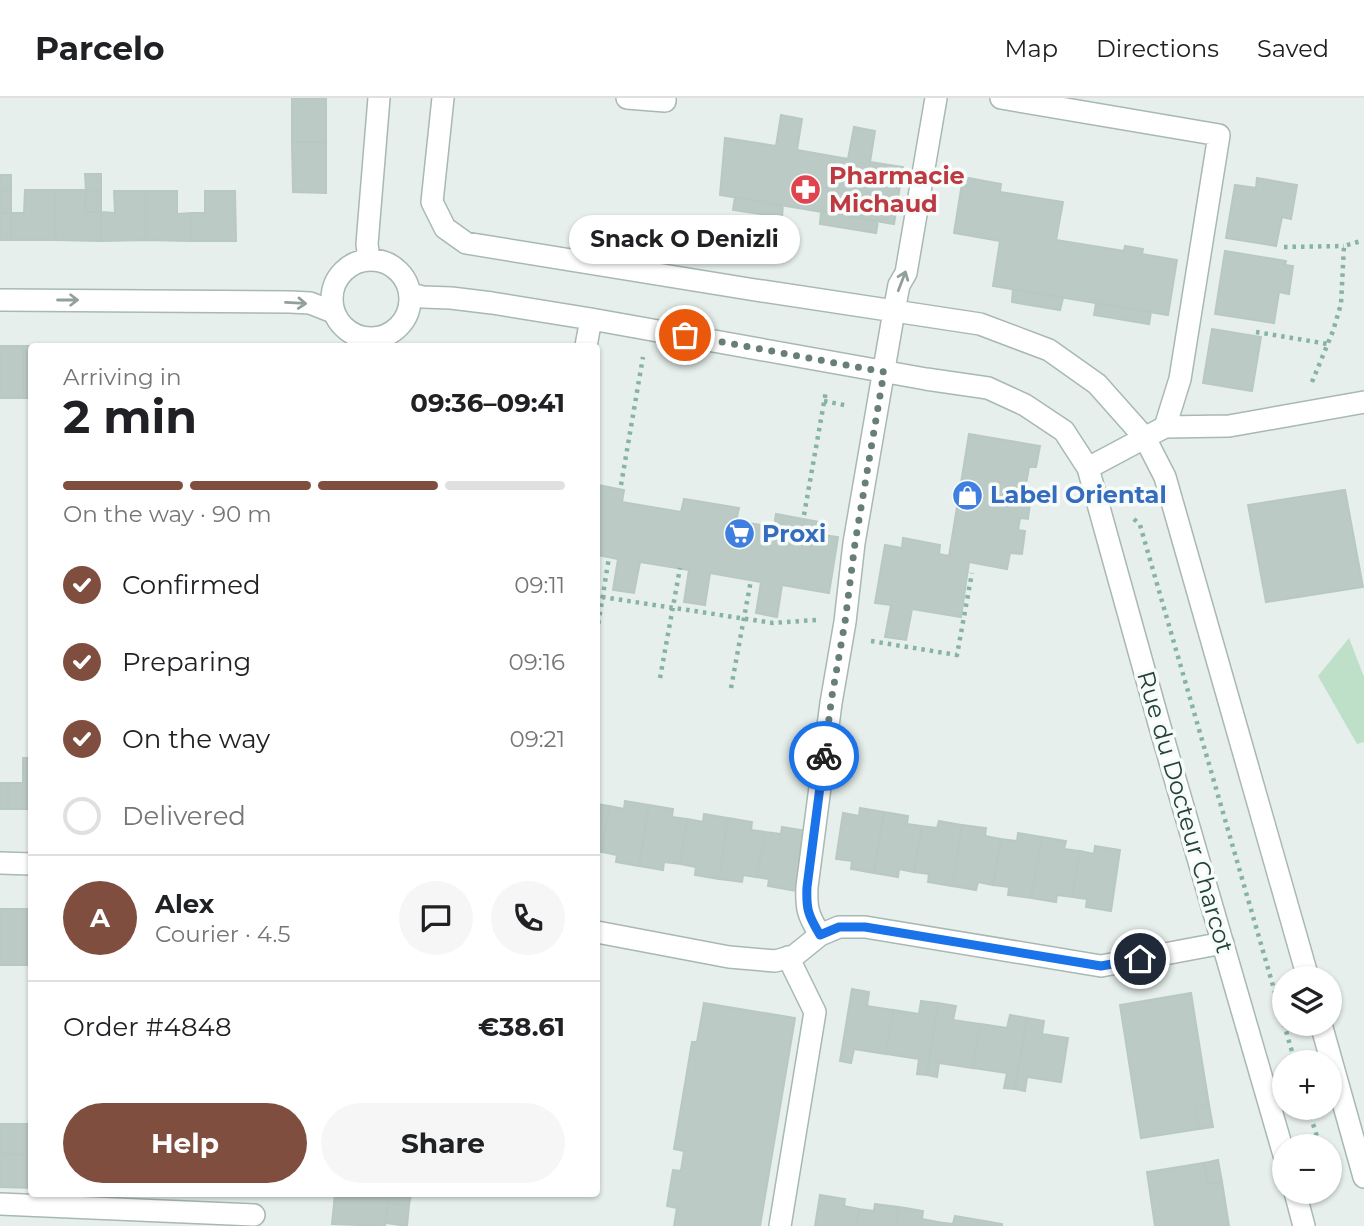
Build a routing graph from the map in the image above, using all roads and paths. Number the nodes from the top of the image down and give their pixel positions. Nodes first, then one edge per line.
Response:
1 (379, 98) edge
2 (443, 98) edge
3 (627, 98) edge
4 (665, 98) edge
5 (936, 98) edge
6 (1001, 98) edge
7 (1361, 241) dead end
8 (1344, 246) junction
9 (1284, 247) dead end
10 (369, 259) junction
11 (410, 295) junction
12 (0, 300) edge
13 (894, 311) junction
14 (333, 312) junction
15 (591, 318) junction
16 (648, 329) junction
17 (1256, 332) dead end
18 (374, 342) edge
19 (587, 343) edge
20 (1328, 344) junction
21 (830, 362) junction
22 (884, 372) junction
23 (1364, 402) edge
24 (1302, 413) junction
25 (1165, 427) junction
26 (1145, 438) junction
27 (1088, 468) junction
28 (621, 485) dead end
29 (804, 515) dead end
30 (1132, 517) dead end
31 (609, 557) dead end
32 (680, 568) dead end
33 (972, 573) dead end
34 (751, 580) dead end
35 (602, 597) junction
36 (672, 607) junction
37 (600, 611) edge
38 (744, 619) junction
39 (844, 629) junction
40 (660, 678) dead end
41 (731, 688) dead end
42 (0, 863) edge
43 (28, 863) edge
44 (600, 933) edge
45 (820, 935) junction
46 (1223, 943) junction
47 (788, 957) junction
48 (1305, 966) edge
49 (1324, 1036) edge
50 (1292, 1050) edge
51 (1278, 1134) edge
52 (1364, 1177) edge
53 (256, 1197) edge
54 (158, 1202) edge
55 (0, 1204) edge
56 (1298, 1204) edge
57 (253, 1220) edge
58 (780, 1226) edge
59 (1304, 1226) edge

1 - 10 street
2 - 13 street
3 - 4 street
13 -> 5 street
6 - 25 street
7 - 8 path
8 - 9 path
8 - 20 path
10 - 11 street
10 - 14 street
11 - 15 street, Rue du Docteur Charcot
11 - 18 street
12 -> 14 street
13 - 22 street
13 - 26 street
14 - 18 street
15 - 16 street, Rue du Docteur Charcot
15 - 19 street
16 - 21 street, Rue du Docteur Charcot
16 - 28 path
17 - 20 path
20 - 24 path
21 - 22 street, Rue du Docteur Charcot
21 - 29 path
22 - 27 street, Rue du Docteur Charcot
22 - 39 street
23 - 24 street
24 - 25 street
25 - 26 street
26 - 27 street
26 - 48 street
27 - 46 street, Rue du Docteur Charcot
30 - 50 path
31 - 35 path
32 - 36 path
33 - 39 path
34 - 38 path
35 - 36 path
35 - 37 path
36 - 38 path
36 - 40 path
38 - 39 path
38 - 41 path
39 - 45 street
42 - 43 street
44 - 47 street
45 - 46 street
45 - 47 street
46 - 51 street, Rue du Docteur Charcot
47 - 58 street
49 - 52 street
53 - 57 street
54 - 55 street
54 - 57 street
56 - 59 street

